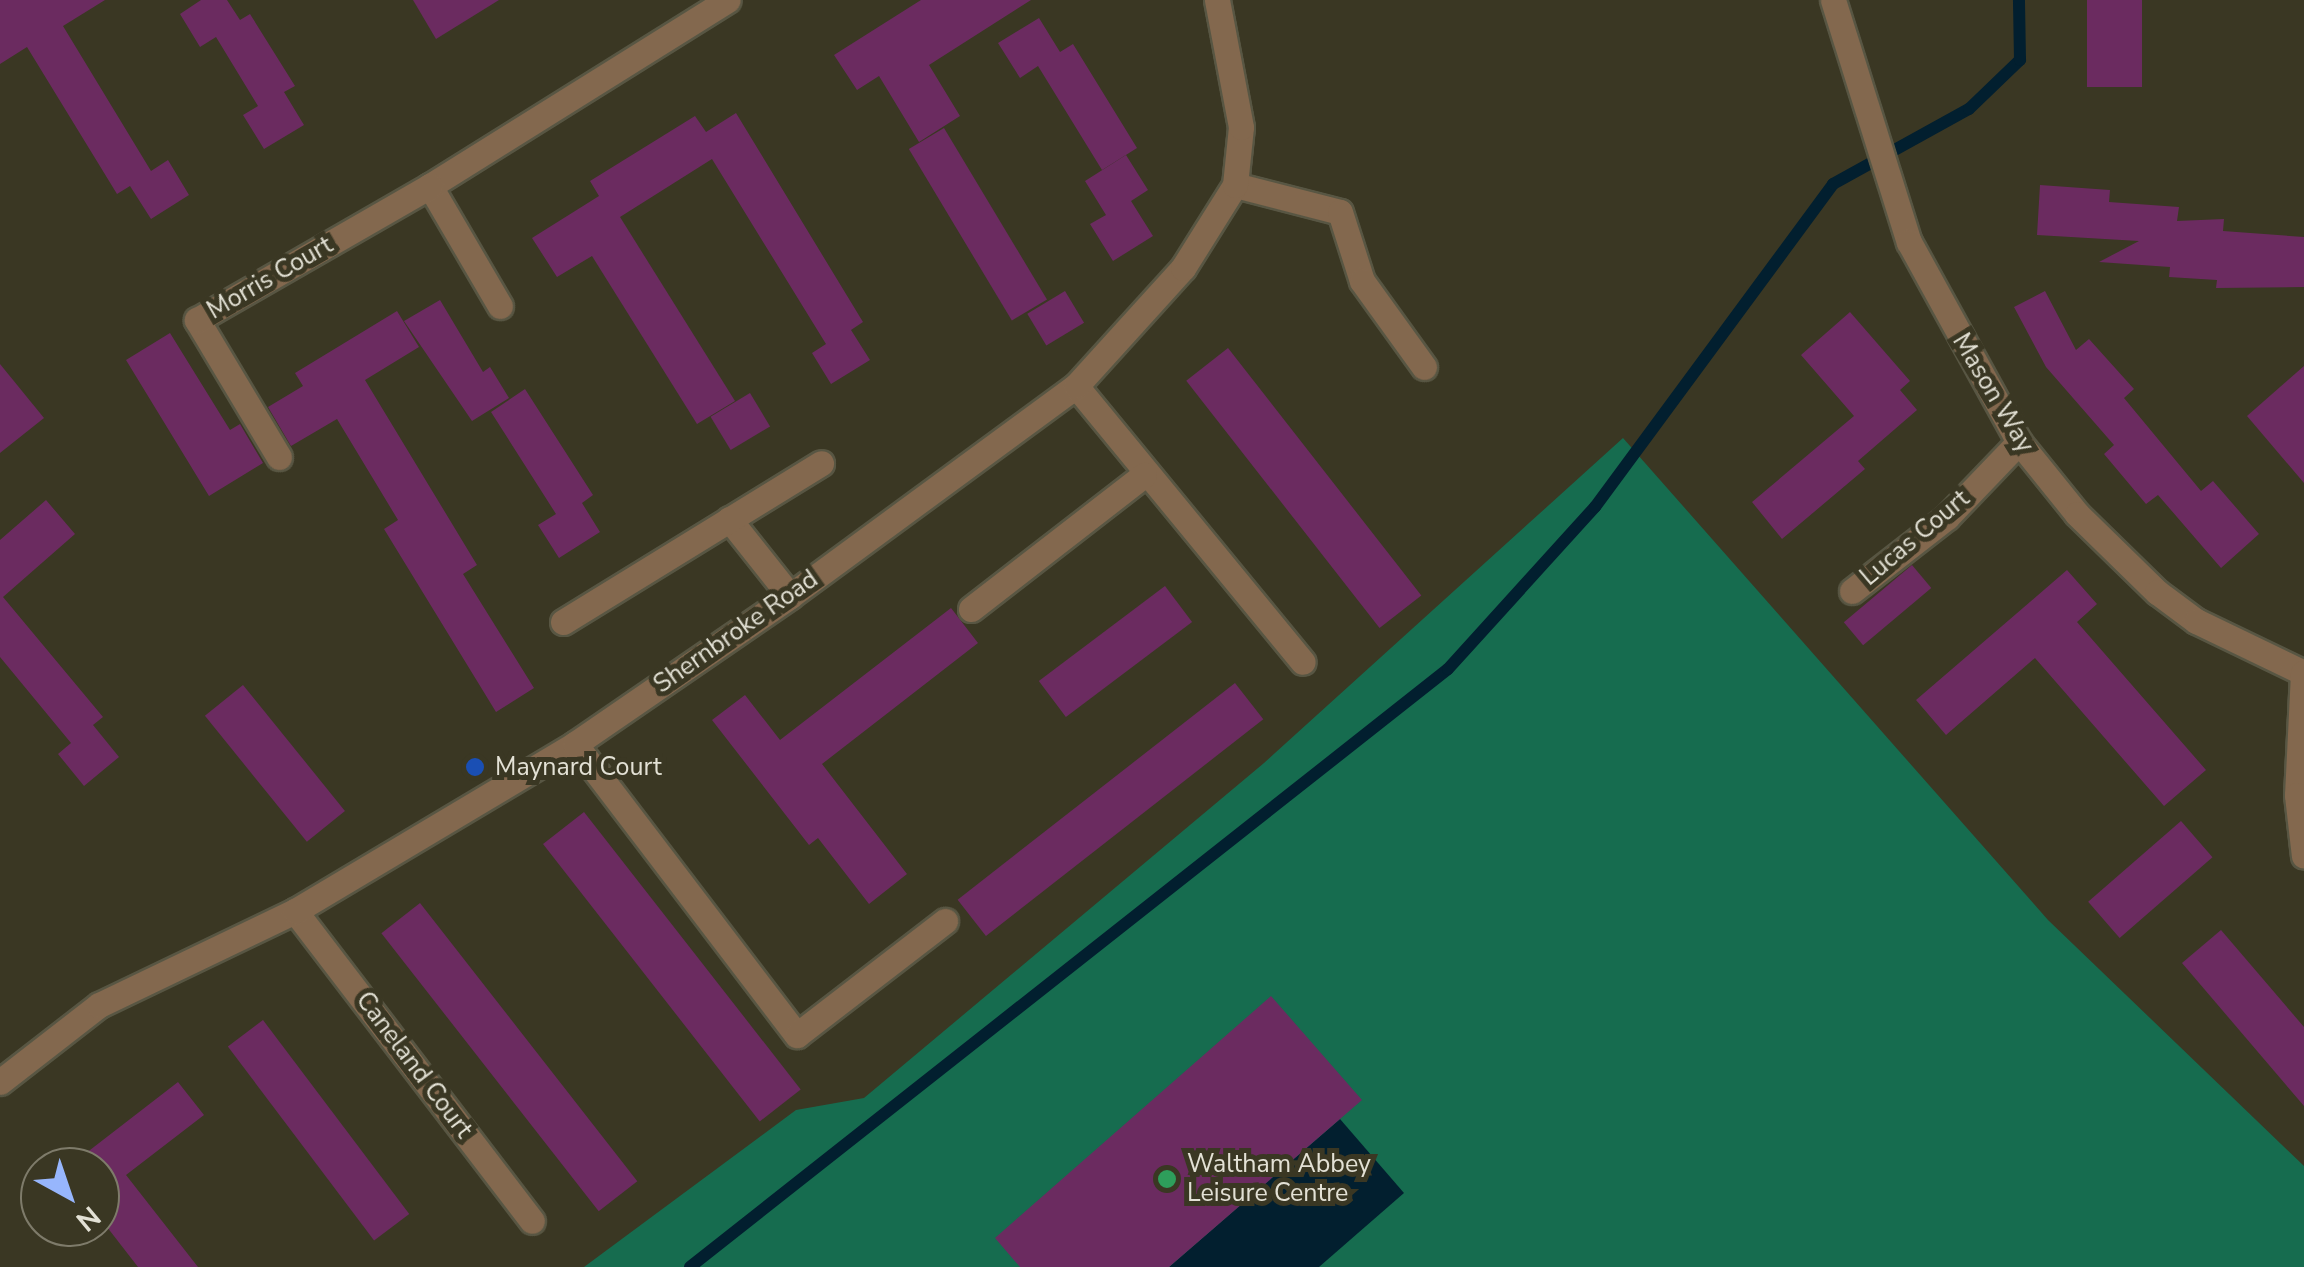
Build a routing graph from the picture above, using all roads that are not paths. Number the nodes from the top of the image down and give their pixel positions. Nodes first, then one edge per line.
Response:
1 (728, 0) edge
2 (1217, 0) edge
3 (1832, 0) edge
4 (1235, 184) junction
5 (430, 186) junction
6 (500, 306) dead end
7 (1424, 367) dead end
8 (1076, 386) junction
9 (2019, 442) junction
10 (279, 457) dead end
11 (821, 463) dead end
12 (1144, 474) junction
13 (729, 518) junction
14 (1852, 591) dead end
15 (790, 596) junction
16 (970, 609) dead end
17 (563, 622) dead end
18 (1303, 662) dead end
19 (2304, 673) edge
20 (575, 744) junction
21 (2304, 856) edge
22 (295, 911) junction
23 (945, 921) dead end
24 (0, 1082) edge
25 (532, 1220) dead end

1 - 5 street, Morris Court
2 - 4 street, Shernbroke Road
3 - 9 street, Mason Way
4 - 7 street
4 - 8 street, Shernbroke Road
5 - 6 street
5 - 10 street, Morris Court
8 - 12 street
8 - 15 street, Shernbroke Road
9 - 14 street, Lucas Court
9 - 19 street, Mason Way
11 - 13 street
12 - 16 street
12 - 18 street
13 - 15 street
13 - 17 street
15 - 20 street, Shernbroke Road
19 - 21 street
20 - 22 street, Shernbroke Road
20 - 23 street
22 - 24 street, Shernbroke Road
22 - 25 street, Caneland Court

